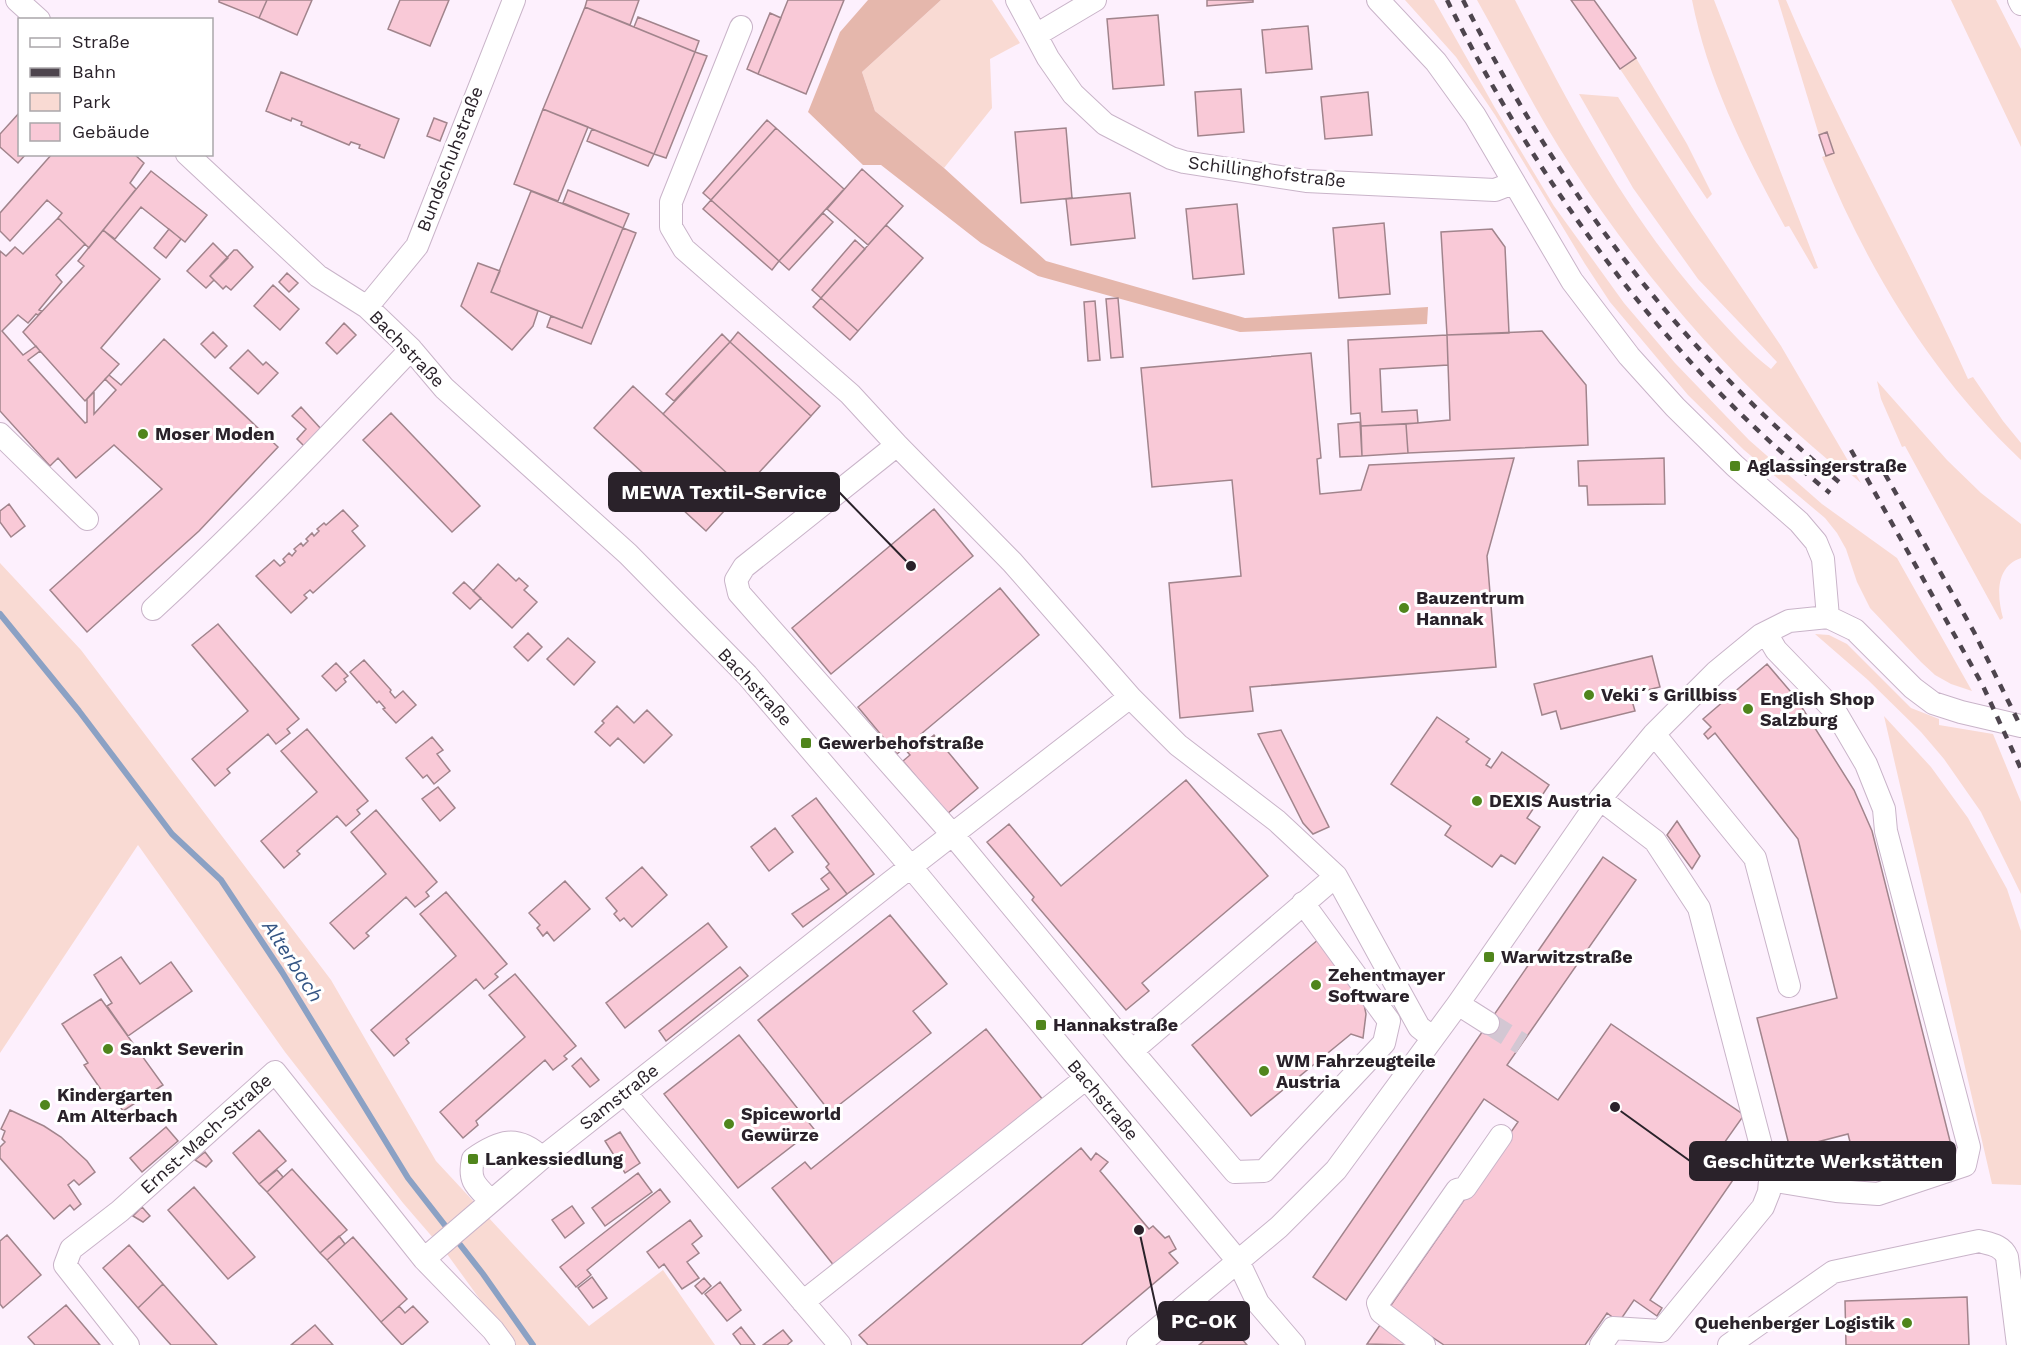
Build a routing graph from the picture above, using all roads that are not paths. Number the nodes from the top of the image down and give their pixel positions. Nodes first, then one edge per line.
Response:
1 (17, 0) edge
2 (514, 0) edge
3 (1017, 0) edge
4 (1095, 0) edge
5 (1378, 0) edge
6 (2019, 0) edge
7 (2021, 4) edge
8 (37, 18) edge
9 (741, 27) dead end
10 (1036, 35) junction
11 (190, 156) edge
12 (1513, 183) junction
13 (367, 307) junction
14 (411, 349) junction
15 (0, 434) edge
16 (897, 445) junction
17 (87, 519) dead end
18 (153, 609) dead end
19 (1828, 617) junction
20 (1766, 633) junction
21 (1130, 697) junction
22 (2021, 726) edge
23 (1654, 734) junction
24 (1600, 799) junction
25 (953, 835) junction
26 (911, 867) junction
27 (1336, 876) junction
28 (1303, 903) junction
29 (1789, 986) dead end
30 (1458, 1004) junction
31 (1488, 1023) tunnel mouth
32 (1433, 1038) junction
33 (1131, 1051) junction
34 (1085, 1079) junction
35 (625, 1093) junction
36 (1501, 1136) dead end
37 (542, 1158) junction
38 (1770, 1180) junction
39 (491, 1201) junction
40 (432, 1252) junction
41 (1238, 1261) junction
42 (803, 1302) junction
43 (128, 1345) edge
44 (504, 1345) edge
45 (840, 1345) edge
46 (1138, 1345) edge
47 (1294, 1345) edge
48 (1425, 1345) edge
49 (1601, 1345) edge
50 (1729, 1345) edge
51 (2018, 1345) edge

1 - 8 street
2 - 13 street, Bundschuhstraße
3 - 10 street, Schillinghofstraße
4 - 10 street
5 - 12 street
6 - 7 street
9 - 16 street
10 - 12 street, Schillinghofstraße
11 - 13 street, Bachstraße
12 - 19 street
13 - 14 street, Bachstraße
14 - 18 street
14 - 26 street, Bachstraße
15 - 17 street
16 - 21 street
16 - 25 street
19 - 20 street
19 - 22 street
20 - 23 street
20 - 38 street
21 - 25 street
21 - 27 street
23 - 24 street
23 - 29 street
24 - 30 street
24 - 38 street
25 - 26 street
25 - 33 street
26 - 34 street, Bachstraße
26 - 35 street, Samstraße
27 - 28 street
27 - 32 street
28 - 33 street
28 - 33 street
30 - 31 street
30 - 32 street
32 - 41 street
34 - 41 street, Bachstraße
34 - 42 street
35 - 37 street, Samstraße
35 - 42 street
36 - 48 street
37 - 39 street, Samstraße
37 - 39 street
38 - 49 street
39 - 40 street, Samstraße
40 - 43 street, Ernst-Mach-Straße
40 - 44 street
41 - 46 street
41 - 47 street, Bachstraße
42 - 45 street
50 - 51 street

